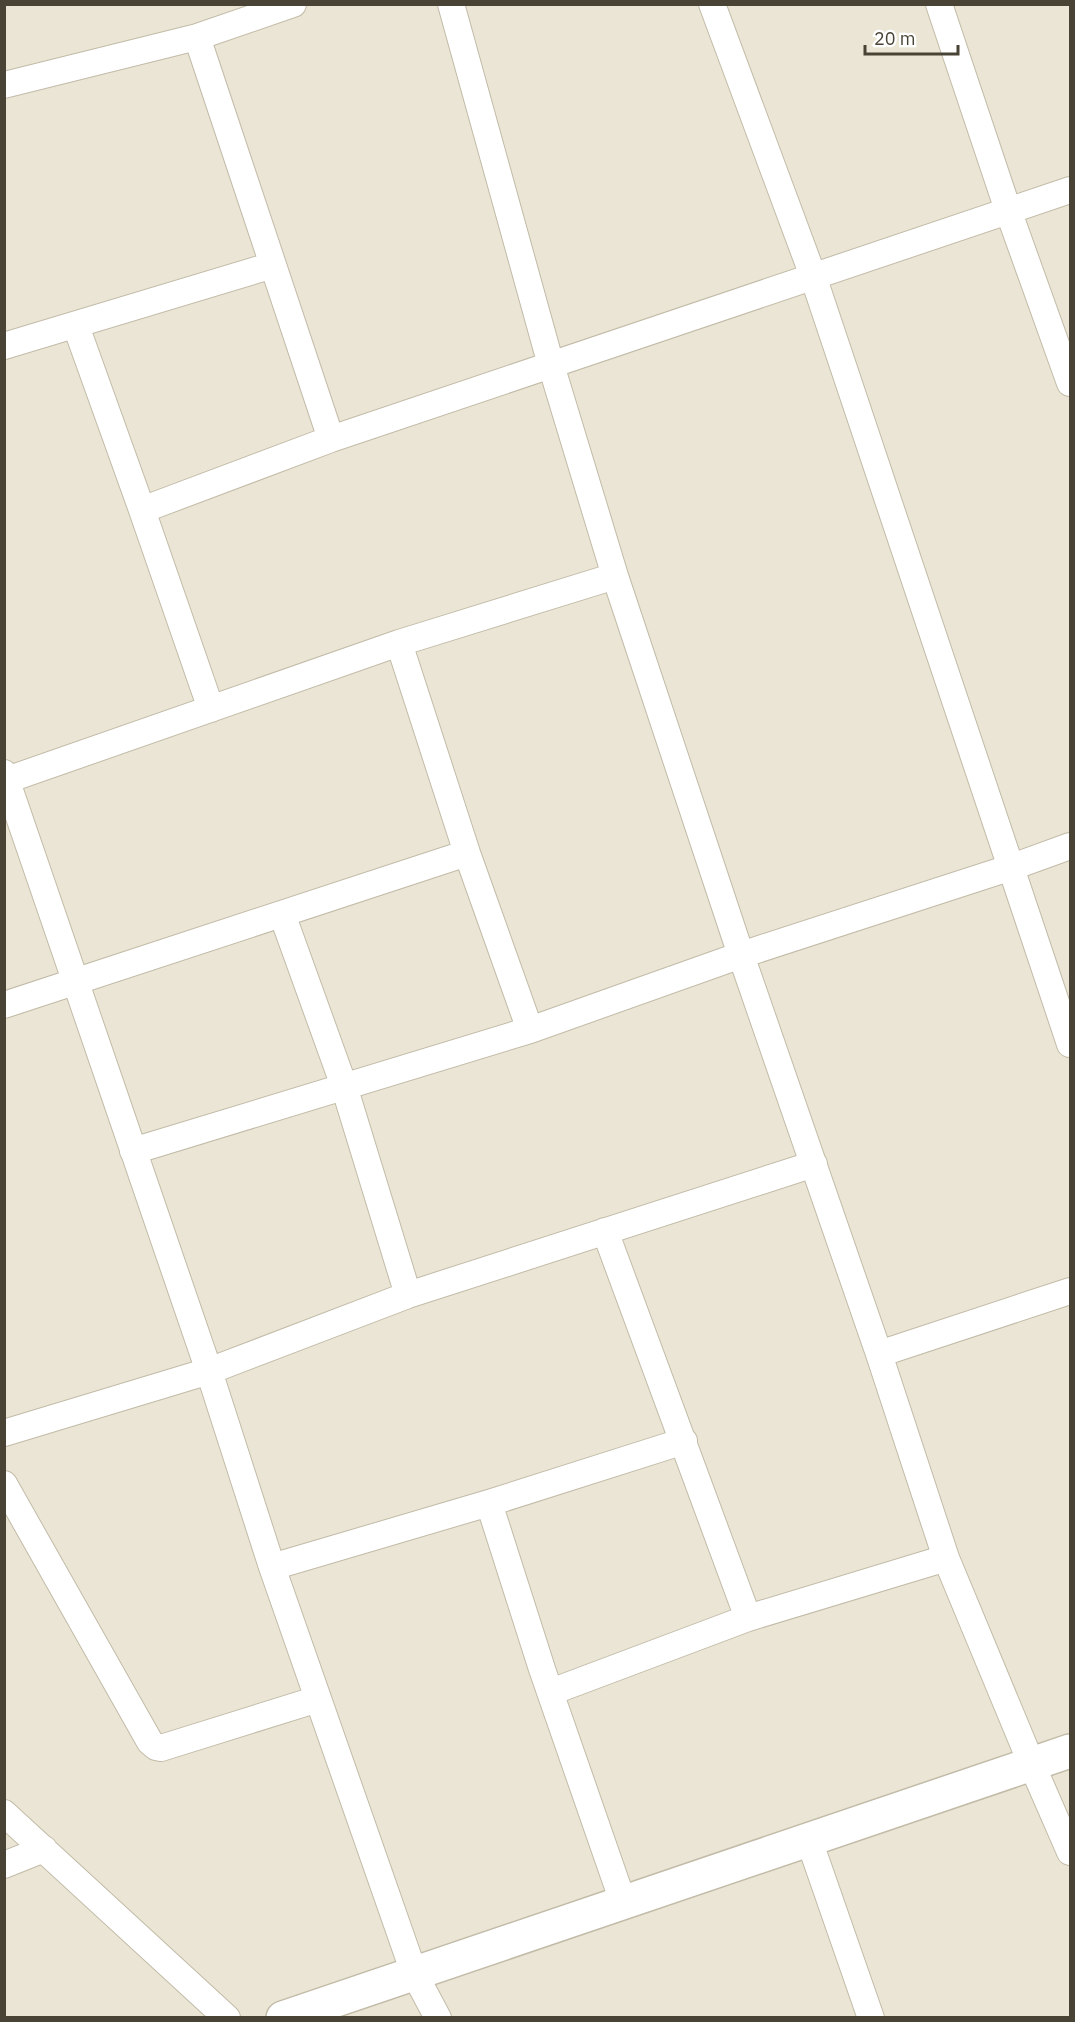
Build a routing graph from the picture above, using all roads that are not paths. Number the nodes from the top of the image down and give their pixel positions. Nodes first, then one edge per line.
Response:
1 (293, 4) edge
2 (451, 4) edge
3 (712, 4) edge
4 (939, 4) edge
5 (197, 37) junction
6 (4, 85) edge
7 (1071, 190) edge
8 (1008, 210) junction
9 (273, 265) junction
10 (813, 276) junction
11 (76, 326) junction
12 (4, 346) edge
13 (550, 365) junction
14 (1071, 383) edge
15 (331, 439) junction
16 (142, 510) junction
17 (615, 576) junction
18 (399, 644) junction
19 (211, 709) junction
20 (5, 778) edge
21 (1071, 846) edge
22 (467, 853) junction
23 (1012, 867) junction
24 (282, 914) junction
25 (741, 955) junction
26 (76, 982) junction
27 (4, 1005) edge
28 (530, 1030) junction
29 (1071, 1044) edge
30 (344, 1086) junction
31 (133, 1150) junction
32 (814, 1164) junction
33 (605, 1232) junction
34 (1071, 1291) edge
35 (408, 1295) junction
36 (879, 1354) junction
37 (209, 1371) junction
38 (4, 1432) edge
39 (684, 1441) junction
40 (4, 1484) edge
41 (489, 1503) junction
42 (946, 1558) junction
43 (272, 1567) junction
44 (748, 1618) junction
45 (551, 1692) junction
46 (318, 1699) junction
47 (1071, 1751) edge
48 (1032, 1765) junction
49 (4, 1813) edge
50 (809, 1840) junction
51 (44, 1849) junction
52 (1071, 1852) edge
53 (4, 1865) edge
54 (623, 1902) junction
55 (414, 1973) junction
56 (227, 2018) edge
57 (283, 2018) edge
58 (438, 2018) edge
59 (872, 2018) edge

1 - 5 street
2 - 13 street
3 - 10 street
4 - 8 street
5 - 6 street
5 - 9 street
7 - 8 street
8 - 10 street
8 - 14 street
9 - 11 street
9 - 15 street
10 - 13 street
10 - 23 street
11 - 12 street
11 - 16 street
13 - 15 street
13 - 17 street
15 - 16 street
16 - 19 street
17 - 18 street
17 - 25 street
18 - 19 street
18 - 22 street
19 - 20 street
20 - 26 street
21 - 23 street
22 - 24 street
22 - 28 street
23 - 25 street
23 - 29 street
24 - 26 street
24 - 30 street
25 - 28 street
25 - 32 street
26 - 27 street
26 - 31 street
28 - 30 street
30 - 31 street
30 - 35 street
31 - 37 street
32 - 33 street
32 - 36 street
33 - 35 street
33 - 39 street
34 - 36 street
35 - 37 street
36 - 42 street
37 - 38 street
37 - 43 street
39 - 41 street
39 - 44 street
40 - 46 street
41 - 43 street
41 - 45 street
42 - 44 street
42 - 48 street
43 - 46 street
44 - 45 street
45 - 54 street
46 - 55 street
47 - 48 street
48 - 50 street
48 - 52 street
49 - 51 street
50 - 54 street
50 - 59 street
51 - 53 street
51 - 56 street
54 - 55 street
55 - 57 street
55 - 58 street

